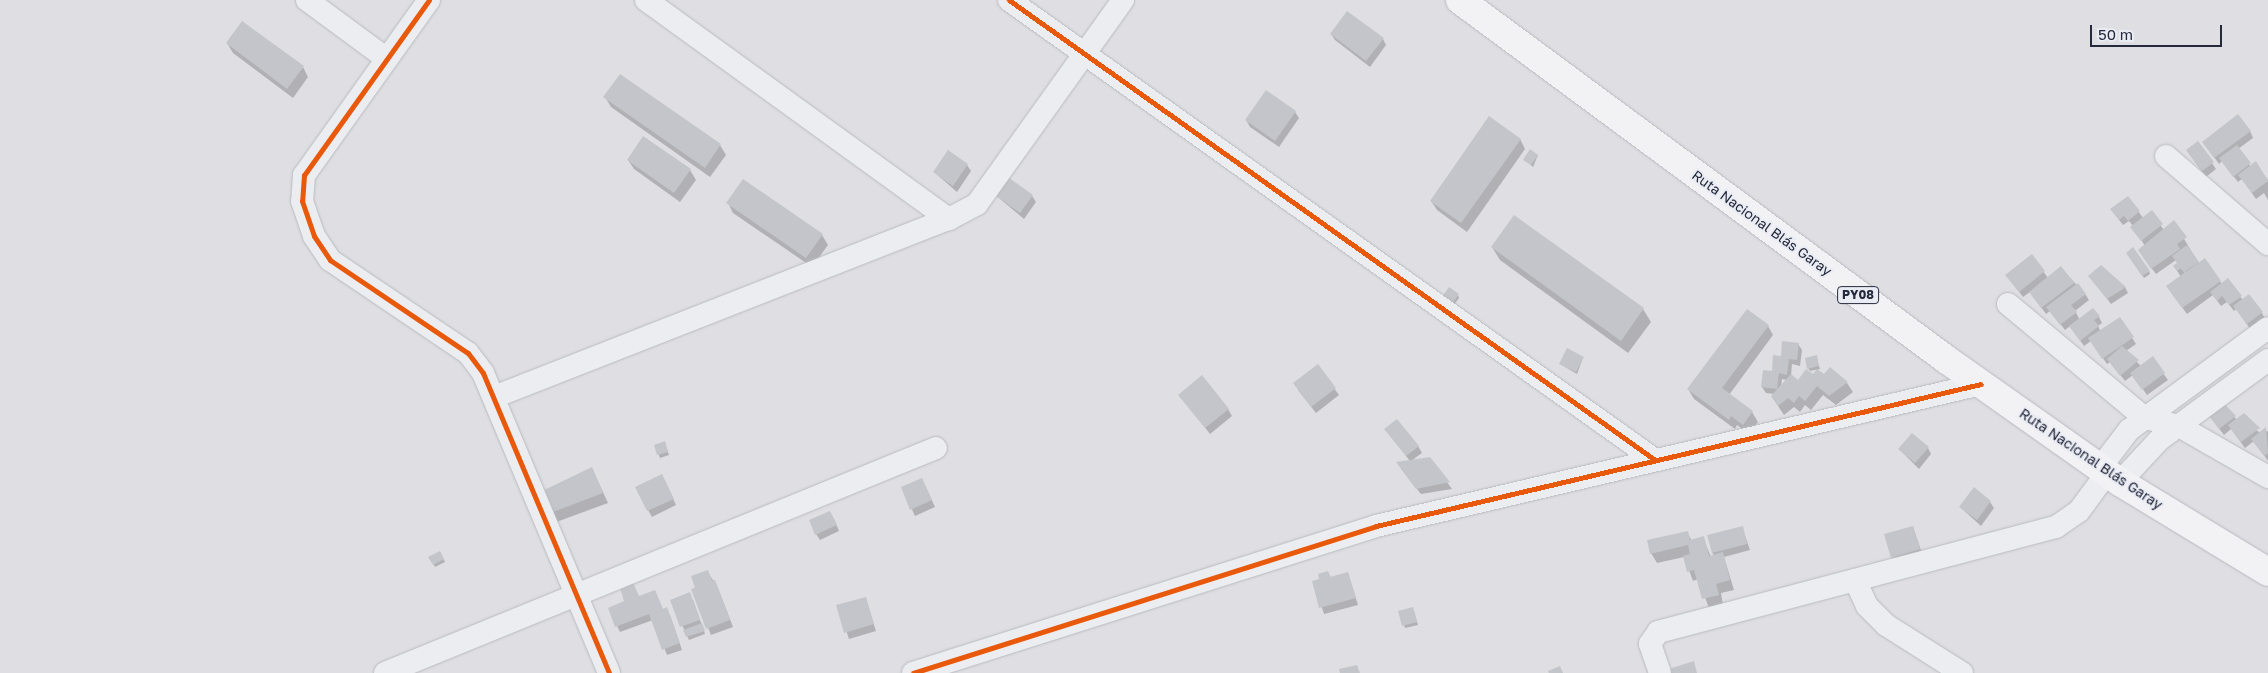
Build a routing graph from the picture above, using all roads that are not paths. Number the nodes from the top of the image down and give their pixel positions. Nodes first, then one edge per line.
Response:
1 (307, 0) edge
2 (429, 0) edge
3 (646, 0) edge
4 (1009, 0) edge
5 (1123, 0) edge
6 (1460, 0) edge
7 (1084, 54) junction
8 (387, 59) junction
9 (2166, 156) dead end
10 (949, 219) junction
11 (2268, 244) edge
12 (2008, 304) dead end
13 (2268, 328) edge
14 (2268, 360) edge
15 (1980, 384) junction
16 (494, 397) junction
17 (2145, 418) junction
18 (2179, 426) junction
19 (936, 448) dead end
20 (1656, 460) junction
21 (2109, 474) junction
22 (2268, 478) edge
23 (2268, 572) edge
24 (1855, 580) junction
25 (576, 595) junction
26 (385, 673) edge
27 (609, 673) edge
28 (913, 673) edge
29 (1660, 673) edge
30 (1962, 673) edge

1 - 8 street
2 - 8 street
3 - 10 street
4 - 7 street
5 - 7 street
6 - 15 highway, Ruta Nacional Blás Garay / PY08
7 - 10 street
7 - 20 street
8 - 16 street
9 - 11 street
10 - 16 street
12 - 17 street
13 - 17 street
14 - 18 street
15 - 20 street
15 - 21 highway, Ruta Nacional Blás Garay / PY08
16 - 25 street
17 - 18 street
17 - 21 street
18 - 21 street
18 - 22 street
19 - 25 street
20 - 28 street
21 - 23 highway, Ruta Nacional Blás Garay / PY08
21 - 24 street
24 - 29 street
24 - 30 street
25 - 26 street
25 - 27 street

